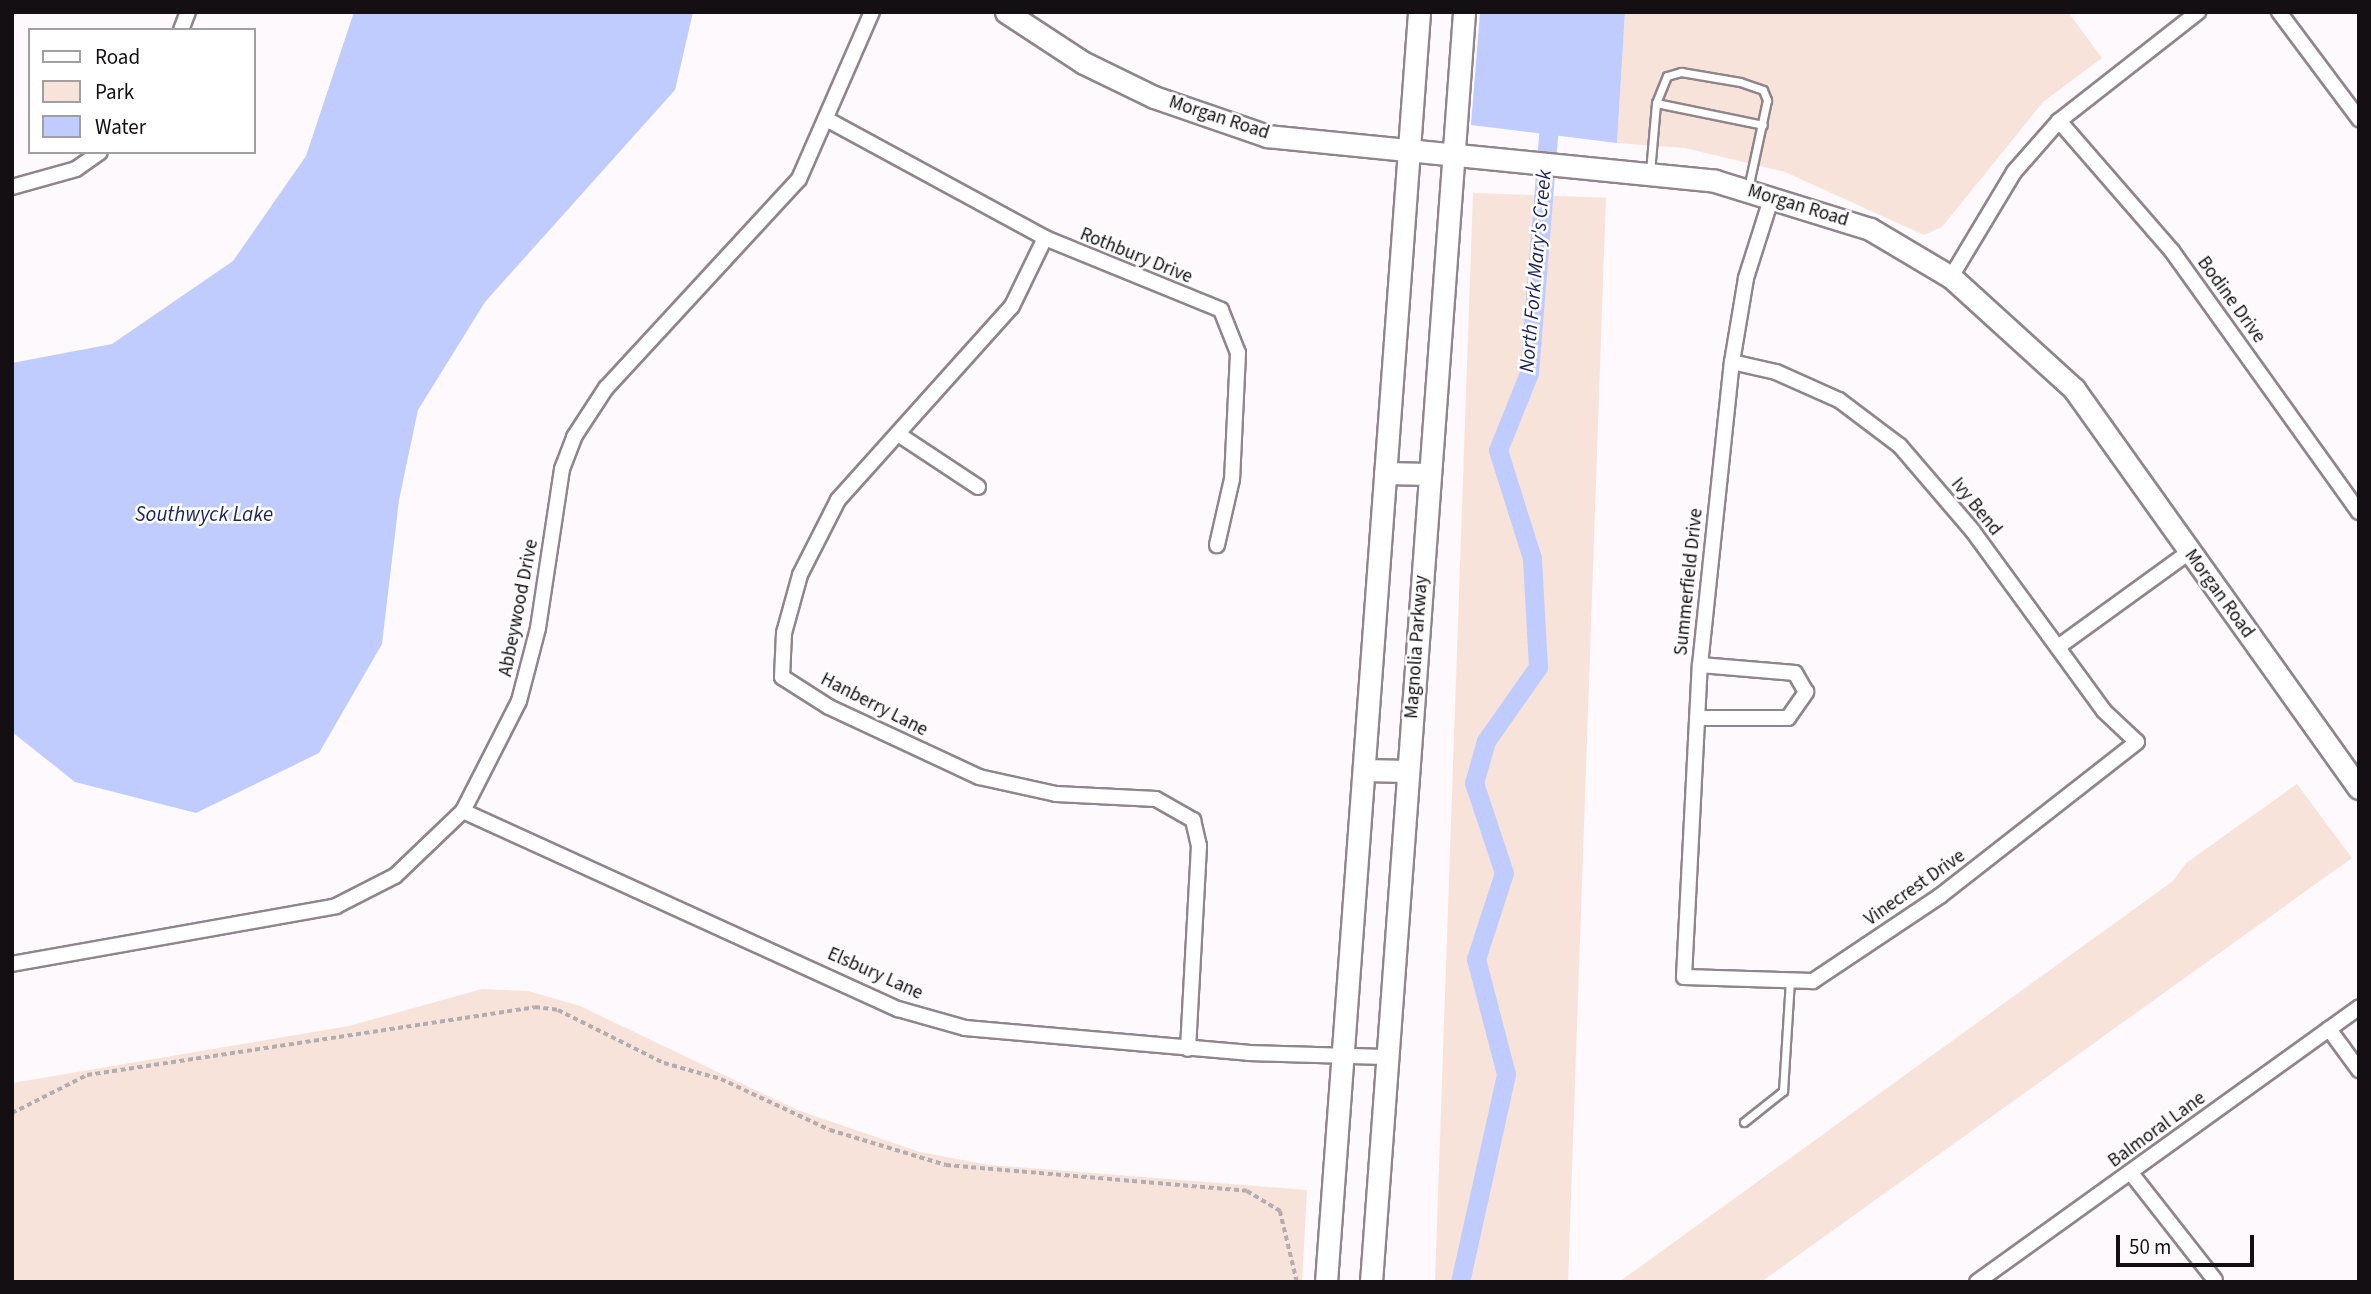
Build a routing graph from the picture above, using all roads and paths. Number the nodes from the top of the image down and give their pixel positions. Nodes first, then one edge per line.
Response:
1 (872, 12) edge
2 (1006, 12) edge
3 (1419, 12) edge
4 (1464, 12) edge
5 (2198, 12) edge
6 (2279, 12) edge
7 (1656, 103) junction
8 (2359, 119) edge
9 (828, 120) junction
10 (2059, 121) junction
11 (1763, 125) junction
12 (97, 154) edge
13 (1409, 154) junction
14 (1453, 159) junction
15 (1650, 173) junction
16 (12, 187) edge
17 (1748, 190) junction
18 (1772, 196) junction
19 (1045, 238) junction
20 (1951, 277) junction
21 (1732, 362) junction
22 (898, 434) junction
23 (1385, 473) junction
24 (1430, 474) junction
25 (978, 487) dead end
26 (2359, 512) edge
27 (1217, 545) dead end
28 (2189, 552) junction
29 (2057, 647) junction
30 (1700, 665) junction
31 (1697, 719) junction
32 (2137, 743) joint
33 (1364, 770) junction
34 (1408, 771) junction
35 (2359, 788) edge
36 (463, 811) junction
37 (12, 964) edge
38 (1685, 977) joint
39 (1790, 981) junction
40 (2359, 1007) edge
41 (2329, 1029) junction
42 (1188, 1049) junction
43 (1343, 1056) junction
44 (1385, 1057) junction
45 (2359, 1070) edge
46 (12, 1113) edge
47 (1744, 1122) dead end
48 (2131, 1173) junction
49 (2215, 1280) edge
50 (1297, 1282) edge
51 (1326, 1282) edge
52 (1371, 1282) edge
53 (1977, 1282) edge

1 - 9 street, Abbeywood Drive
2 - 13 main road, Morgan Road
3 - 13 main road
4 - 14 main road, Magnolia Parkway
5 - 10 street
6 - 8 street
7 - 11 lane
7 - 11 lane
7 - 15 lane
9 - 19 street, Rothbury Drive
9 - 36 street, Abbeywood Drive
10 - 20 street
10 - 26 street, Bodine Drive
11 - 17 lane
12 - 16 street
13 - 14 main road, Morgan Road
13 - 23 main road
14 - 15 main road, Morgan Road
14 - 24 main road, Magnolia Parkway
15 - 17 main road, Morgan Road
17 - 18 main road, Morgan Road
18 - 20 main road, Morgan Road
18 - 21 street, Summerfield Drive
19 - 22 street, Hanberry Lane
19 - 27 street, Rothbury Drive
20 - 28 main road, Morgan Road
21 - 29 street, Ivy Bend
21 - 30 street, Summerfield Drive
22 - 25 street
22 - 42 street, Hanberry Lane
23 - 24 main road
23 - 33 main road
24 - 34 main road, Magnolia Parkway
28 - 29 street
28 - 35 main road, Morgan Road
29 - 32 street, Ivy Bend
30 - 31 street, Summerfield Drive
30 - 31 street
31 - 38 street, Summerfield Drive
32 - 39 street, Vinecrest Drive
33 - 34 main road
33 - 43 main road
34 - 44 main road, Magnolia Parkway
36 - 37 street, Abbeywood Drive
36 - 42 street, Elsbury Lane
38 - 39 street, Vinecrest Drive
39 - 47 lane
40 - 41 street, Balmoral Lane
41 - 45 street
41 - 48 street, Balmoral Lane
42 - 43 street, Elsbury Lane
43 - 44 street, Elsbury Lane
43 - 51 main road
44 - 52 main road, Magnolia Parkway
46 - 50 path
48 - 49 street
48 - 53 street, Balmoral Lane

